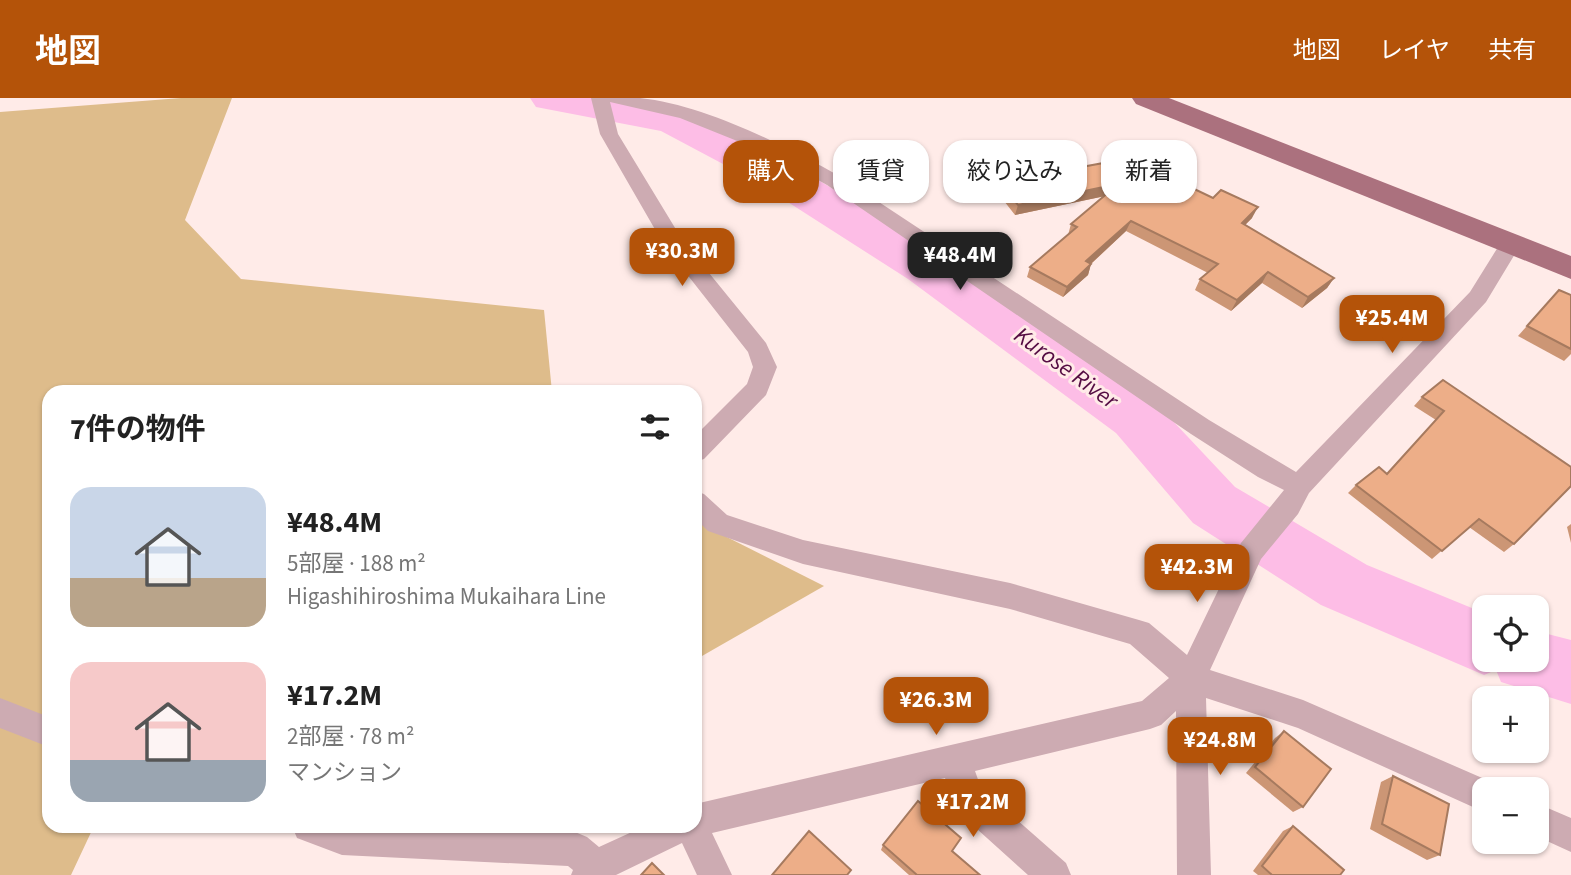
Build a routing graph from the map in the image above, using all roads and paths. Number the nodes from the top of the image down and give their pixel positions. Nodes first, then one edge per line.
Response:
1 (1145, 98) edge
2 (606, 103) edge
3 (1510, 244) junction
4 (1571, 268) edge
5 (702, 446) edge
6 (1294, 496) junction
7 (702, 508) edge
8 (1191, 678) junction
9 (0, 713) edge
10 (42, 729) edge
11 (954, 760) junction
12 (1472, 791) edge
13 (702, 819) edge
14 (1549, 825) edge
15 (328, 833) edge
16 (668, 833) edge
17 (694, 833) edge
18 (1571, 835) edge
19 (592, 871) edge
20 (715, 875) edge
21 (1054, 875) edge
22 (1194, 875) edge

1 - 3 main road
2 - 5 street
2 - 6 street
3 - 4 main road
3 - 6 street
6 - 8 street
7 - 8 street
8 - 11 street
8 - 12 street
8 - 22 street
9 - 10 street
11 - 13 street
11 - 21 street
14 - 18 street
15 - 19 street
16 - 19 street
17 - 20 street

